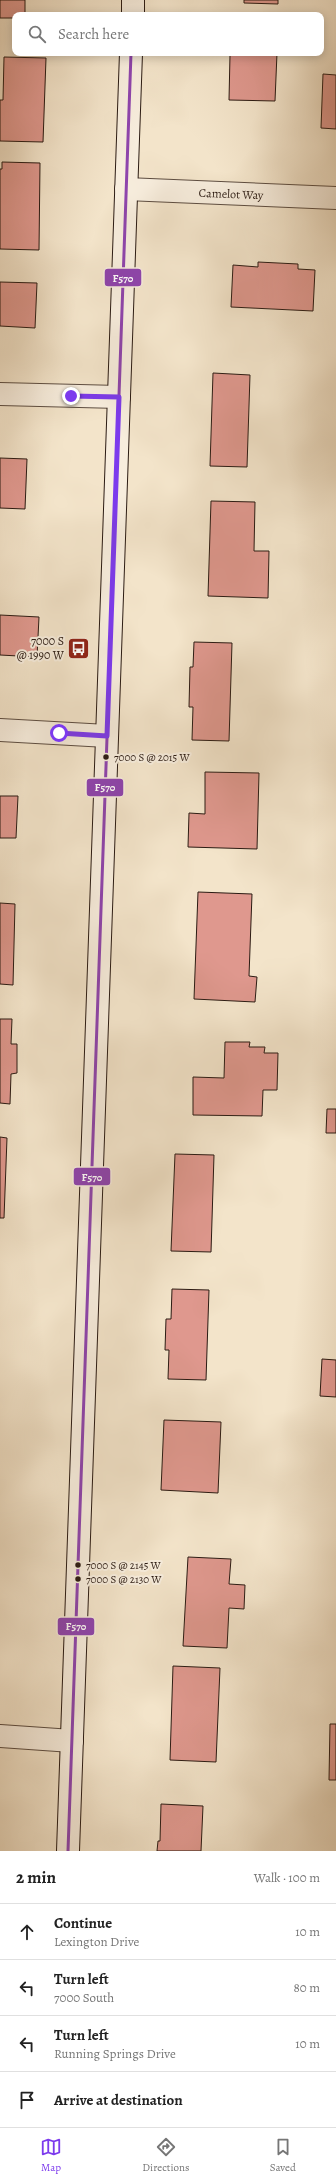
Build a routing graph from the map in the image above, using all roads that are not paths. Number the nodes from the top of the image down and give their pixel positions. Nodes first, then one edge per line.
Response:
1 (133, 0) edge
2 (133, 12) edge
3 (131, 56) edge
4 (126, 189) junction
5 (336, 198) edge
6 (0, 394) edge
7 (119, 397) junction
8 (0, 730) edge
9 (107, 736) junction
10 (0, 1736) edge
11 (72, 1741) junction
12 (68, 1851) edge

1 - 2 main road
3 - 4 main road
4 - 5 main road, Camelot Way
4 - 7 main road
6 - 7 main road
7 - 9 main road
8 - 9 main road
9 - 11 main road
10 - 11 main road
11 - 12 main road

